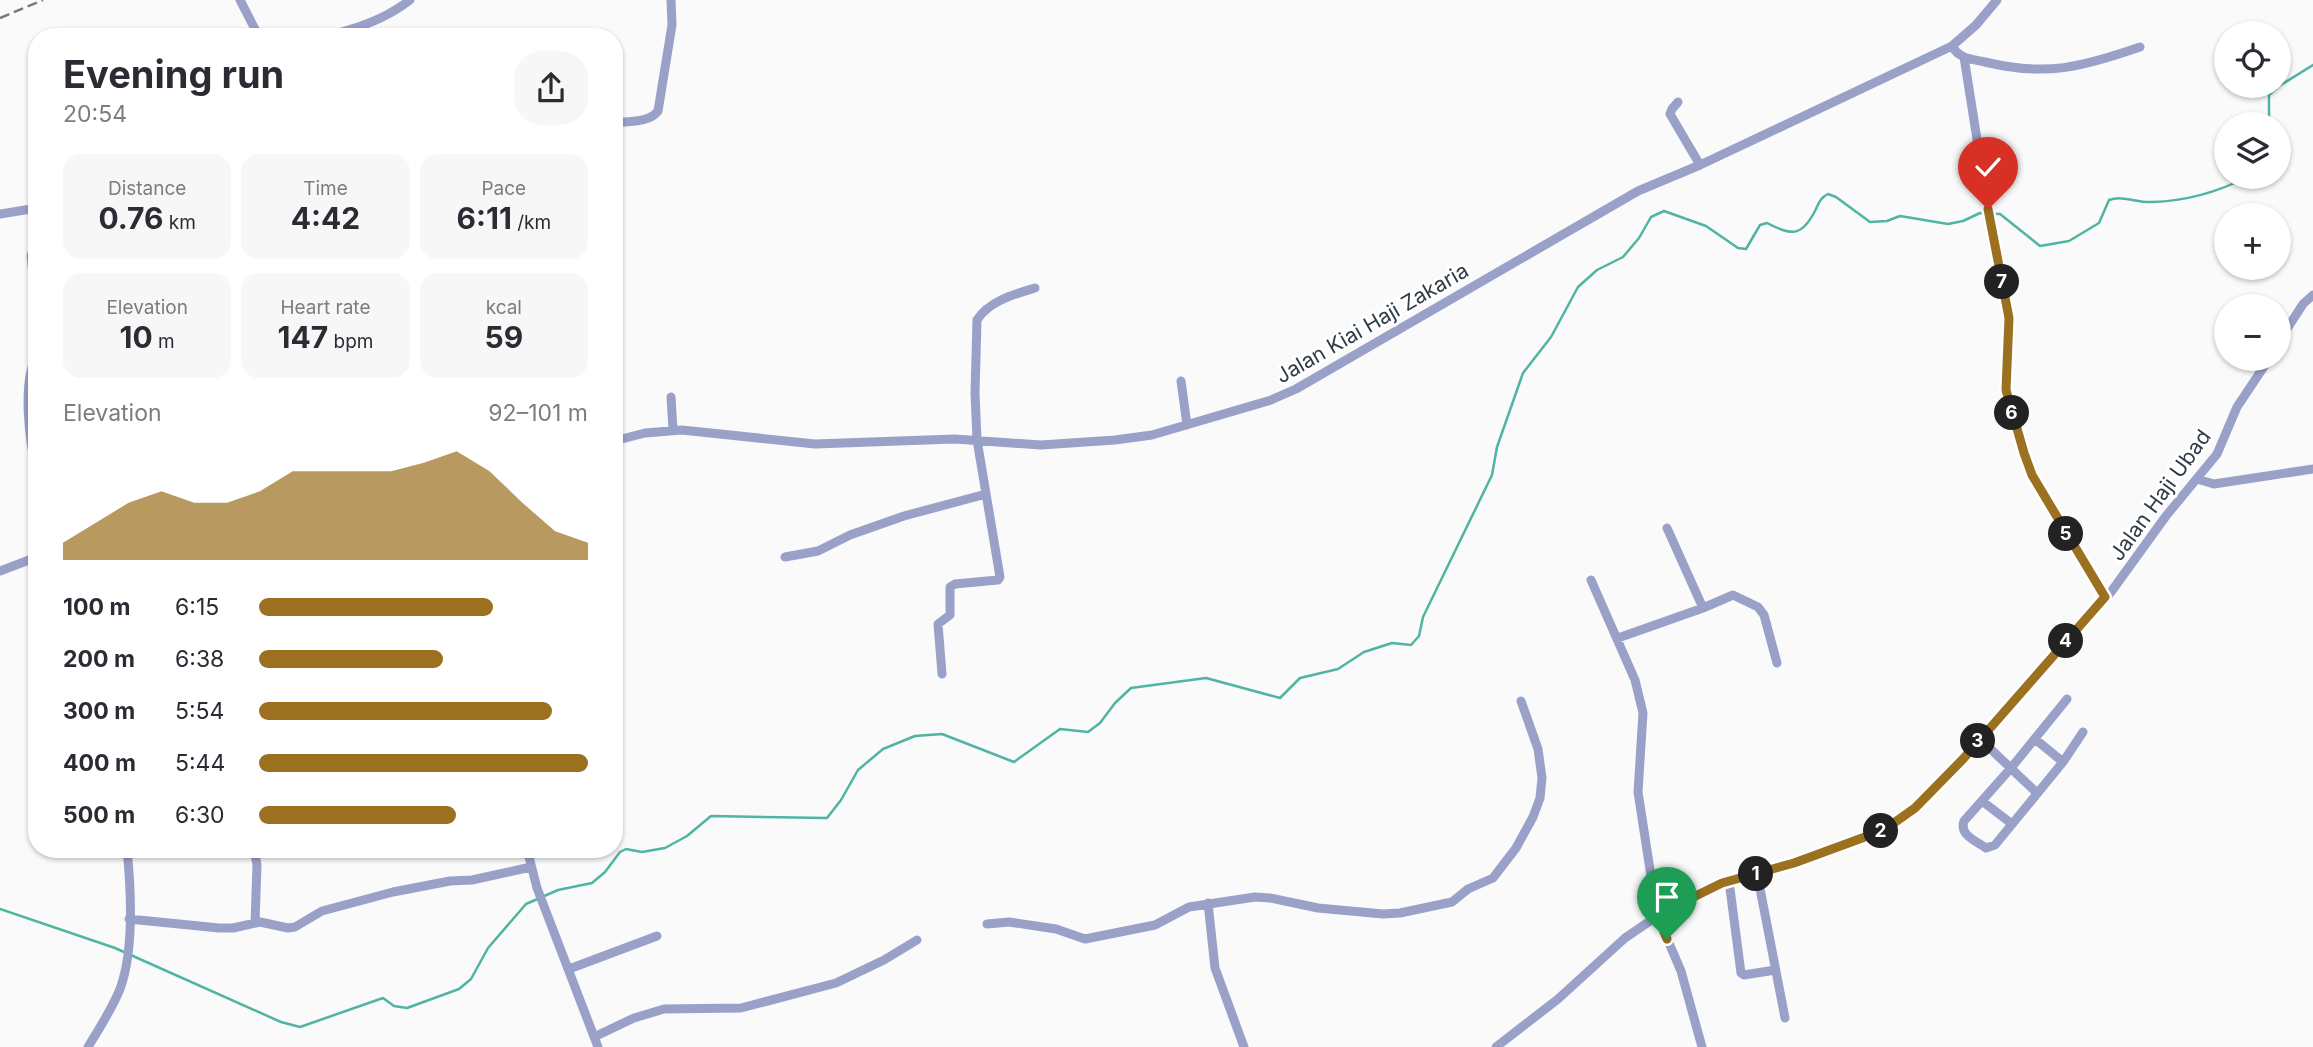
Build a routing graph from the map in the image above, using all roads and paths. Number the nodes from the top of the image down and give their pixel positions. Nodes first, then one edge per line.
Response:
1 (240, 0) edge
2 (410, 0) edge
3 (671, 0) edge
4 (1997, 0) edge
5 (254, 28) edge
6 (357, 28) edge
7 (1952, 46) junction
8 (2140, 47) dead end
9 (1964, 57) junction
10 (1678, 102) dead end
11 (623, 122) edge
12 (1700, 165) junction
13 (28, 212) edge
14 (0, 214) edge
15 (1035, 288) dead end
16 (2313, 295) edge
17 (2291, 323) edge
18 (2261, 371) edge
19 (1181, 381) dead end
20 (671, 397) dead end
21 (1187, 425) junction
22 (673, 430) junction
23 (623, 439) edge
24 (977, 440) junction
25 (2313, 469) edge
26 (2197, 480) junction
27 (986, 494) junction
28 (1667, 528) dead end
29 (785, 557) dead end
30 (28, 560) edge
31 (0, 570) edge
32 (1591, 580) dead end
33 (2105, 597) junction
34 (1703, 608) junction
35 (1618, 638) junction
36 (1777, 663) dead end
37 (942, 674) dead end
38 (2067, 699) dead end
39 (1521, 701) dead end
40 (2083, 732) dead end
41 (1980, 739) junction
42 (2035, 739) junction
43 (2063, 762) junction
44 (2011, 768) junction
45 (2037, 793) junction
46 (1982, 801) junction
47 (2012, 824) junction
48 (128, 858) edge
49 (256, 858) edge
50 (529, 858) edge
51 (531, 867) junction
52 (1757, 873) junction
53 (1729, 881) junction
54 (1208, 903) junction
55 (1657, 915) junction
56 (129, 919) junction
57 (255, 923) junction
58 (987, 924) dead end
59 (657, 936) dead end
60 (917, 940) dead end
61 (569, 969) junction
62 (1775, 970) junction
63 (1785, 1018) dead end
64 (594, 1037) junction
65 (88, 1047) edge
66 (598, 1047) edge
67 (1244, 1047) edge
68 (1496, 1047) edge
69 (1702, 1047) edge

1 - 5 street
2 - 6 street
3 - 11 street
4 - 7 street, Jalan Kiai Haji Zakaria
7 - 9 street
7 - 12 street, Jalan Kiai Haji Zakaria
8 - 9 street
9 - 33 street
10 - 12 street
12 - 21 street, Jalan Kiai Haji Zakaria
13 - 14 street
15 - 24 street
16 - 17 street
18 - 26 street, Jalan Haji Ubad
19 - 21 street
20 - 22 street
21 - 24 street, Jalan Kiai Haji Zakaria
22 - 23 street, Jalan Kiai Haji Zakaria
22 - 24 street, Jalan Kiai Haji Zakaria
24 - 27 street
25 - 26 street
26 - 33 street, Jalan Haji Ubad
27 - 29 street
27 - 37 street
28 - 34 street
30 - 31 street
32 - 35 street
33 - 41 street, Jalan Haji Ubad
34 - 35 street
34 - 36 street
35 - 55 street
38 - 42 street
39 - 54 street
40 - 43 street
41 - 44 street
41 - 52 street, Jalan Haji Ubad
42 - 43 street
42 - 44 street
43 - 45 street
44 - 45 street
44 - 46 street
45 - 47 street
46 - 47 street
46 - 47 street
48 - 56 street
49 - 57 street
50 - 51 street
51 - 57 street
51 - 61 street
52 - 53 street, Jalan Haji Ubad
52 - 62 street
53 - 55 street, Jalan Haji Ubad
53 - 62 street
54 - 58 street
54 - 67 street
55 - 68 street, Jalan Haji Ubad
55 - 69 street
56 - 57 street
56 - 65 street
59 - 61 street
60 - 64 street
61 - 64 street
62 - 63 street
64 - 66 street

